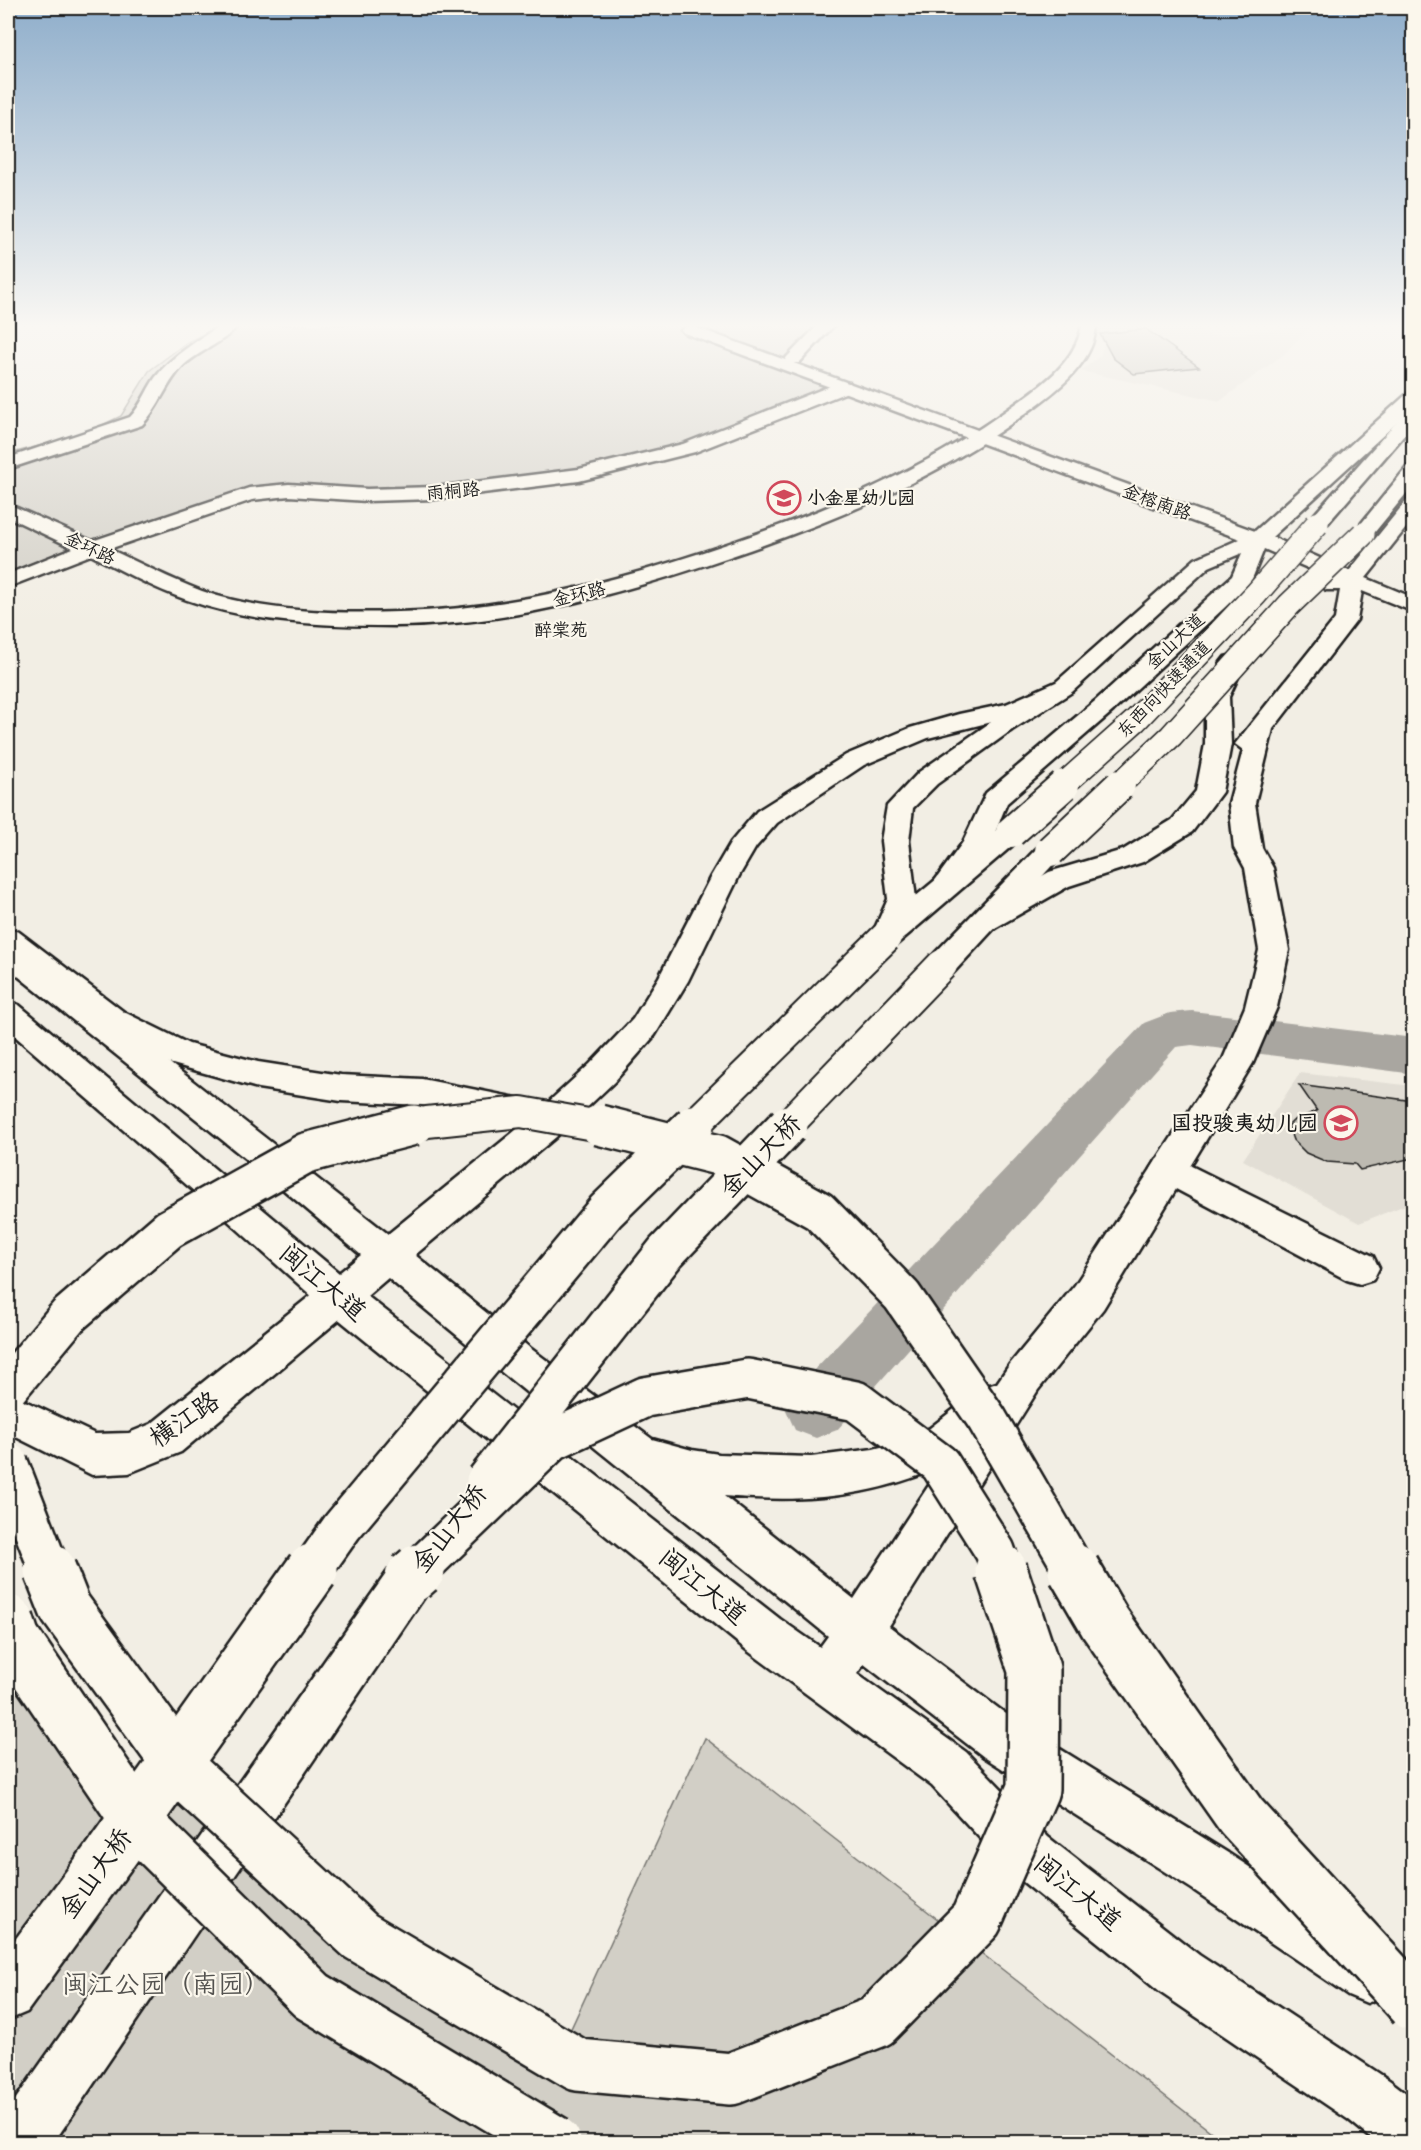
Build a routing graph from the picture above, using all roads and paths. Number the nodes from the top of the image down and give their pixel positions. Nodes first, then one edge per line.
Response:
1 (126, 425) edge
2 (749, 425) edge
3 (959, 425) edge
4 (963, 425) edge
5 (997, 425) edge
6 (1386, 425) edge
7 (1401, 425) edge
8 (985, 434) junction
9 (8, 464) edge
10 (1413, 471) edge
11 (1413, 504) edge
12 (8, 510) edge
13 (1262, 535) junction
14 (91, 548) junction
15 (1357, 575) junction
16 (8, 581) edge
17 (1413, 592) edge
18 (1413, 606) edge
19 (1064, 687) junction
20 (1261, 729) junction
21 (1209, 792) junction
22 (942, 890) junction
23 (985, 921) junction
24 (886, 937) junction
25 (8, 939) edge
26 (8, 952) edge
27 (942, 965) joint
28 (8, 1013) edge
29 (521, 1112) junction
30 (1169, 1169) junction
31 (388, 1256) junction
32 (1360, 1268) dead end
33 (339, 1296) junction
34 (1024, 1377) junction
35 (8, 1388) edge
36 (8, 1412) edge
37 (638, 1454) junction
38 (8, 1463) edge
39 (411, 1577) junction
40 (8, 1621) edge
41 (859, 1632) junction
42 (824, 1680) junction
43 (8, 1993) edge
44 (1413, 2006) edge
45 (1413, 2136) edge
46 (20, 2142) edge
47 (555, 2142) edge

1 - 9 main road
2 - 14 main road, 雨桐路
3 - 8 main road, 金榕南路
4 - 8 main road, 金榕南路
5 - 8 main road, 金环路
6 - 13 main road, 金山大道
7 - 22 main road, 东西向快速通道, bridge
8 - 13 main road, 金榕南路
8 - 14 main road, 金环路
10 - 23 main road, 东西向快速通道, bridge
11 - 15 main road
12 - 14 main road, 金环路
13 - 15 main road, 金榕南路
13 - 19 main road
13 - 22 main road, 金山大道
14 - 16 main road, 雨桐路
15 - 17 main road
15 - 18 main road
15 - 20 main road
15 - 21 main road
19 - 24 main road
19 - 31 main road, 横江路
20 - 21 main road
20 - 30 main road
21 - 23 main road
22 - 24 main road, 东西向快速通道
23 - 27 main road, 东西向快速通道
24 - 43 main road, 金山大桥, bridge
25 - 29 main road
26 - 31 main road
27 - 39 main road, 金山大桥, bridge
28 - 33 main road, 闽江大道
29 - 35 main road, bridge
29 - 44 main road, bridge
30 - 32 main road
30 - 34 main road
31 - 33 main road, 横江路
31 - 37 main road
33 - 36 main road, 横江路
33 - 42 main road, 闽江大道
34 - 37 main road
34 - 41 main road
37 - 41 main road
38 - 39 main road, bridge
39 - 46 main road, 金山大桥, bridge
40 - 47 main road, bridge
41 - 42 main road
41 - 44 main road
42 - 45 main road, 闽江大道

